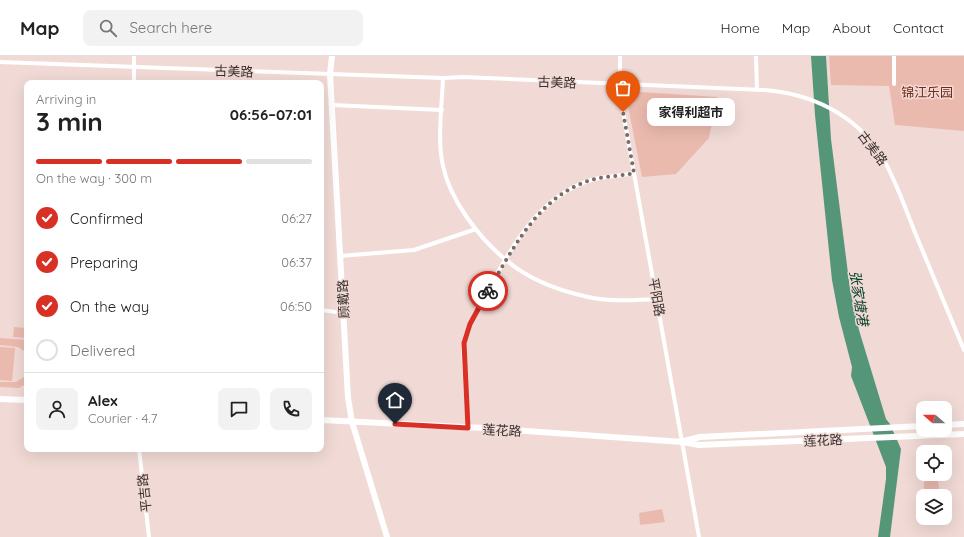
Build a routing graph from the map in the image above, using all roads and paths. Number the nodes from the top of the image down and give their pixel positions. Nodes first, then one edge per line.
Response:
1 (134, 56) edge
2 (332, 56) edge
3 (620, 56) edge
4 (756, 56) edge
5 (894, 56) edge
6 (0, 62) edge
7 (134, 67) junction
8 (330, 74) junction
9 (443, 78) junction
10 (134, 80) edge
11 (619, 84) junction
12 (894, 84) dead end
13 (757, 90) junction
14 (332, 105) junction
15 (442, 110) junction
16 (634, 173) junction
17 (476, 229) junction
18 (340, 256) junction
19 (506, 261) junction
20 (657, 299) junction
21 (324, 310) edge
22 (343, 313) junction
23 (964, 350) edge
24 (0, 399) edge
25 (24, 400) edge
26 (324, 420) edge
27 (352, 422) junction
28 (964, 424) edge
29 (952, 425) edge
30 (916, 426) edge
31 (468, 428) junction
32 (964, 434) edge
33 (683, 442) junction
34 (139, 452) edge
35 (149, 537) edge
36 (387, 537) edge
37 (699, 537) edge

1 - 7 street
2 - 8 main road, 顾戴路
3 - 11 street, 平阳路
4 - 13 street
5 - 12 street
6 - 7 street, 古美路
7 - 8 street, 古美路
7 - 10 street
8 - 9 street, 古美路
8 - 14 main road, 顾戴路
9 - 11 street, 古美路
9 - 15 street
11 - 13 street, 古美路
11 - 16 street, 平阳路
13 - 23 street, 古美路
14 - 15 street
14 - 18 main road, 顾戴路
15 - 17 street
16 - 19 street
16 - 20 street, 平阳路
17 - 18 street
17 - 19 street
18 - 22 main road, 顾戴路
19 - 20 street
19 - 31 street
20 - 33 street, 平阳路
21 - 22 street
22 - 27 main road, 顾戴路
24 - 25 main road
26 - 27 main road, 莲花路
27 - 31 main road, 莲花路
27 - 36 main road, 顾戴路
28 - 29 main road
30 - 33 main road, 莲花路
31 - 33 main road, 莲花路
32 - 33 main road, 莲花路
33 - 37 street, 平阳路
34 - 35 street, 平吉路

